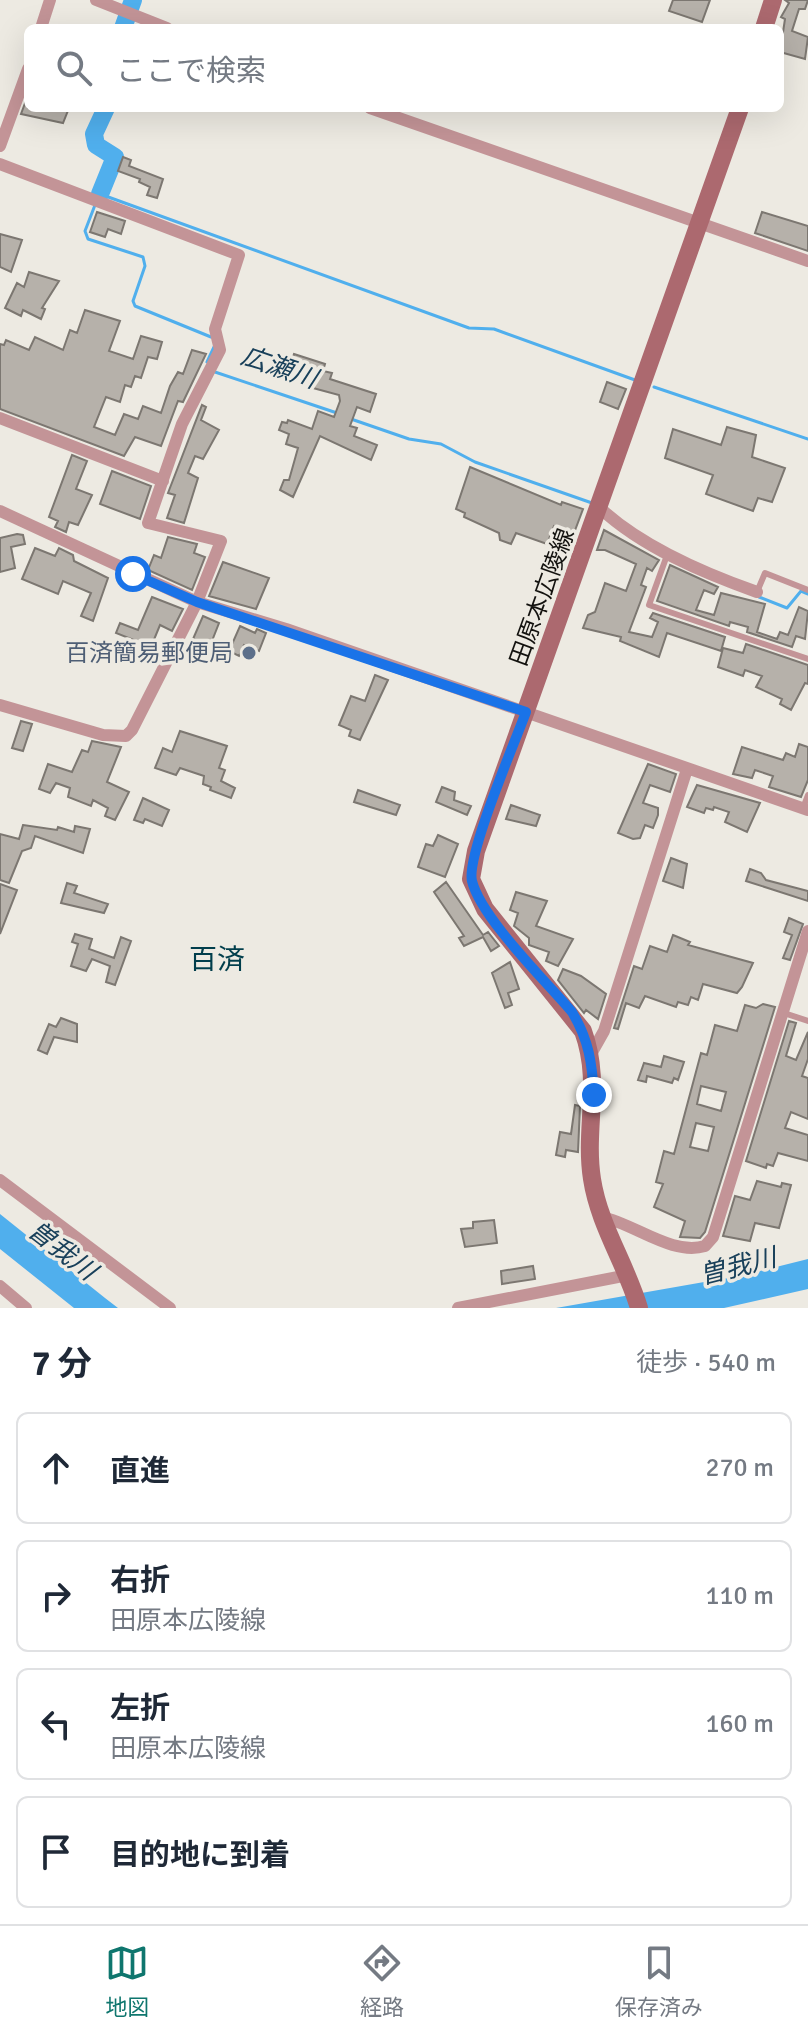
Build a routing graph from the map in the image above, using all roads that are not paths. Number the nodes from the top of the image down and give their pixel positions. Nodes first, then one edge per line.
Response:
1 (50, 0) edge
2 (96, 0) edge
3 (773, 0) edge
4 (42, 24) edge
5 (158, 24) edge
6 (765, 24) edge
7 (24, 80) edge
8 (382, 112) edge
9 (739, 112) edge
10 (0, 146) edge
11 (0, 164) edge
12 (702, 222) junction
13 (808, 261) edge
14 (0, 418) edge
15 (163, 481) junction
16 (600, 508) junction
17 (0, 511) edge
18 (666, 555) junction
19 (808, 590) edge
20 (757, 592) joint
21 (197, 602) junction
22 (808, 659) edge
23 (0, 705) edge
24 (526, 712) junction
25 (687, 769) junction
26 (808, 795) edge
27 (805, 809) edge
28 (808, 931) edge
29 (781, 1012) junction
30 (808, 1021) edge
31 (591, 1054) junction
32 (0, 1180) edge
33 (602, 1217) junction
34 (0, 1286) edge
35 (633, 1291) edge
36 (26, 1308) edge
37 (170, 1308) edge
38 (458, 1308) edge

1 - 4 street
2 - 5 street
3 - 6 main road
7 - 10 street
8 - 12 street
9 - 12 main road, 田原本広陵線
11 - 15 street
12 - 13 street
12 - 16 main road, 田原本広陵線
14 - 15 street
15 - 21 street
16 - 18 street
16 - 24 main road, 田原本広陵線
17 - 21 street
18 - 20 street
18 - 22 lane
19 - 20 lane
21 - 23 street
21 - 24 street
24 - 25 street
24 - 31 main road, 田原本広陵線
25 - 27 street
25 - 31 street
26 - 27 lane
28 - 29 street
29 - 30 lane
29 - 33 street
31 - 33 main road, 田原本広陵線
32 - 37 street
33 - 35 main road, 田原本広陵線
34 - 36 street
35 - 38 street

